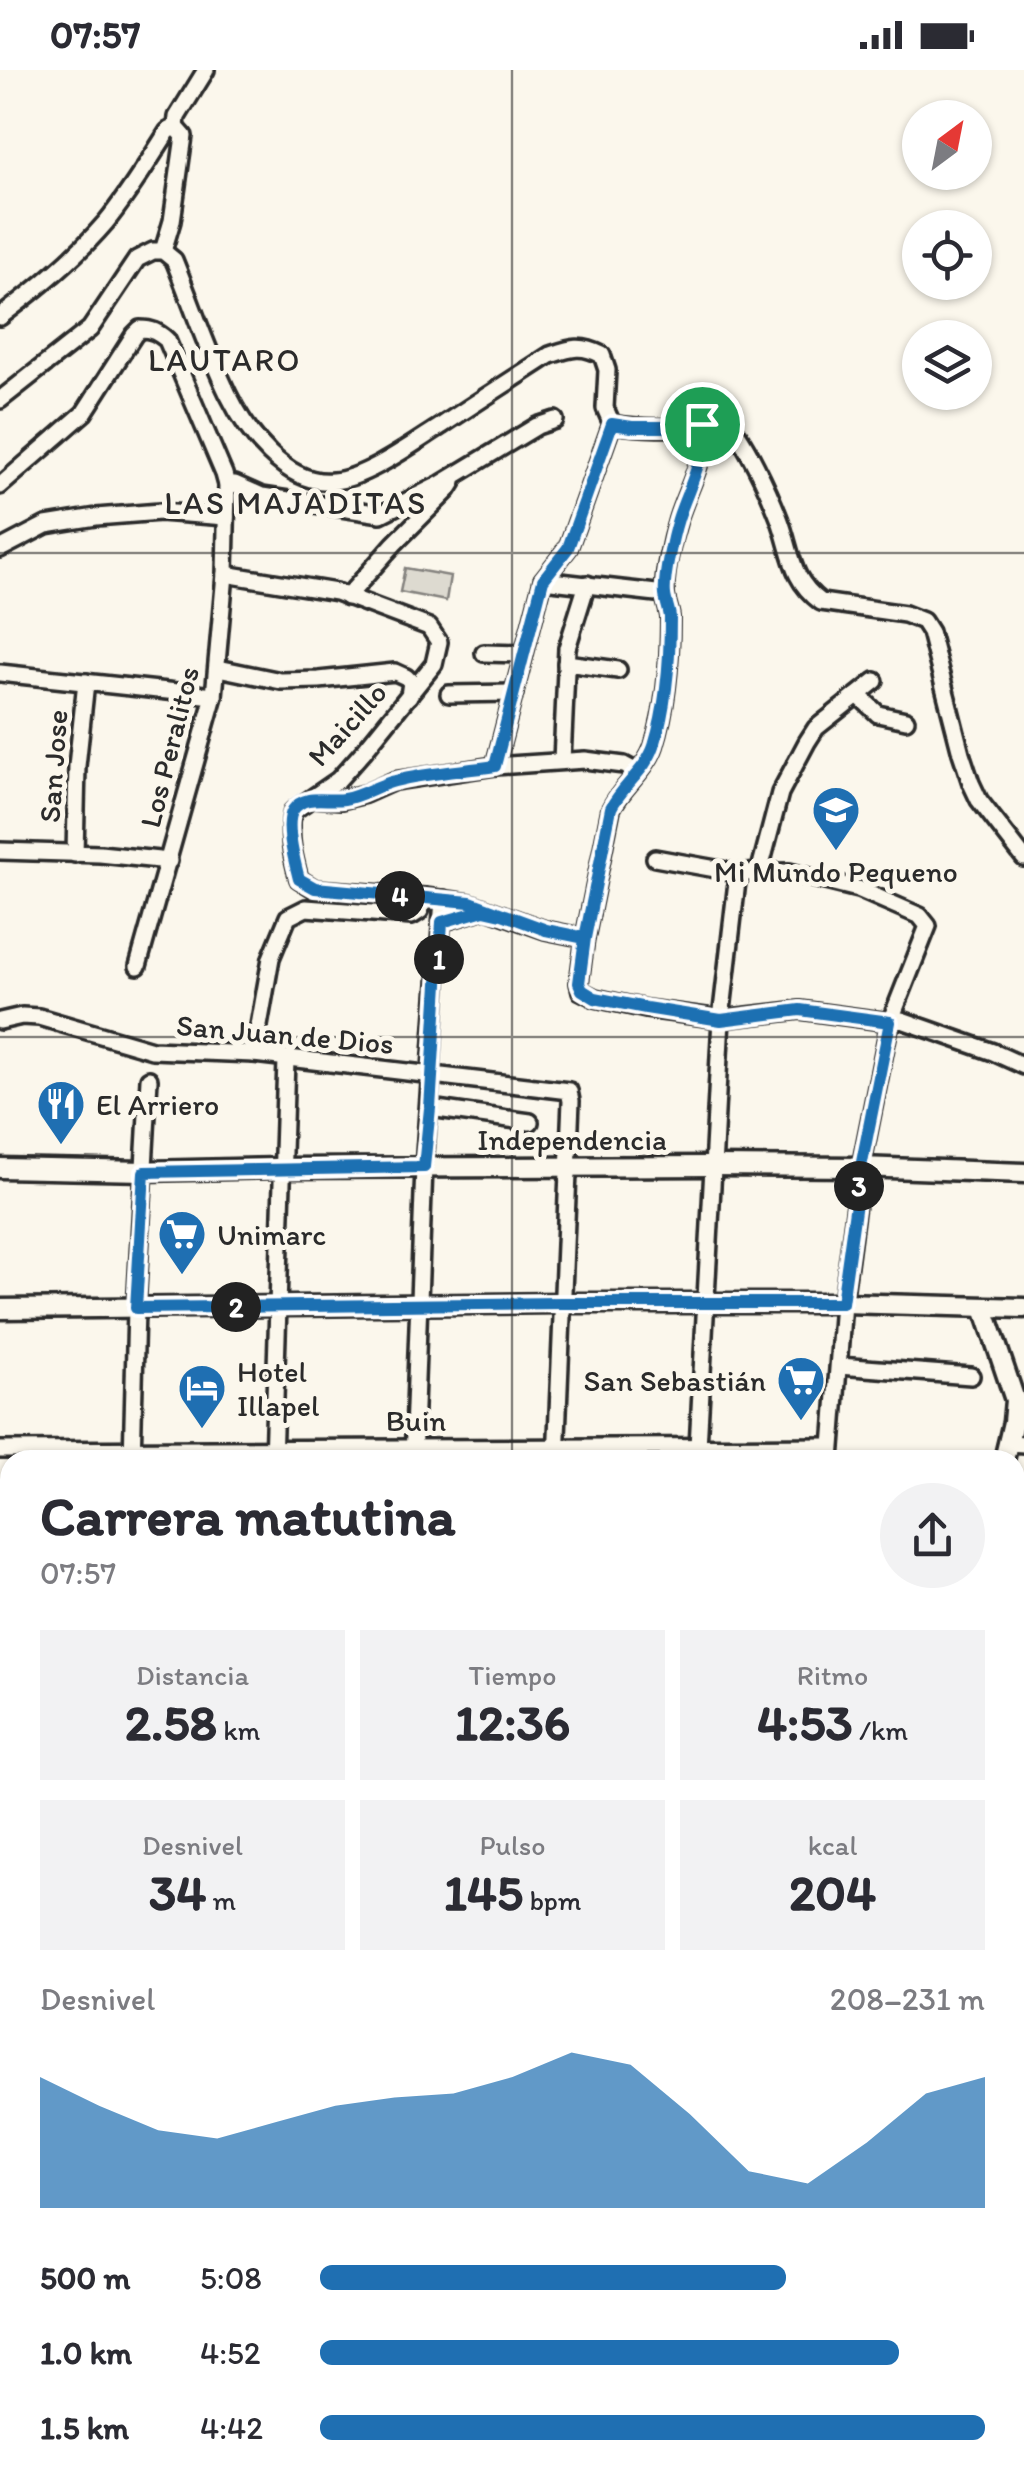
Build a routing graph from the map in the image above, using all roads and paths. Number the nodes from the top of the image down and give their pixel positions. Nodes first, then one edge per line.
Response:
1 (206, 70) edge
2 (176, 127) junction
3 (163, 252) junction
4 (0, 316) edge
5 (0, 400) edge
6 (556, 420) dead end
7 (612, 424) junction
8 (702, 424) junction
9 (456, 476) junction
10 (227, 485) junction
11 (0, 486) edge
12 (226, 517) junction
13 (0, 548) edge
14 (225, 574) junction
15 (543, 580) junction
16 (587, 584) junction
17 (664, 594) junction
18 (348, 597) junction
19 (484, 653) dead end
20 (524, 654) junction
21 (566, 663) junction
22 (218, 668) junction
23 (618, 670) dead end
24 (0, 673) edge
25 (875, 681) dead end
26 (86, 682) junction
27 (514, 693) junction
28 (449, 694) dead end
29 (858, 695) junction
30 (214, 696) junction
31 (410, 696) junction
32 (906, 720) dead end
33 (562, 761) junction
34 (495, 766) junction
35 (637, 772) junction
36 (314, 798) junction
37 (0, 851) edge
38 (75, 854) junction
39 (654, 858) dead end
40 (1024, 858) edge
41 (169, 860) junction
42 (759, 873) junction
43 (738, 874) junction
44 (426, 897) junction
45 (444, 899) junction
46 (484, 910) junction
47 (442, 922) junction
48 (585, 938) junction
49 (138, 966) dead end
50 (721, 1020) junction
51 (0, 1021) edge
52 (890, 1022) junction
53 (254, 1054) junction
54 (286, 1060) junction
55 (1024, 1066) edge
56 (432, 1074) junction
57 (149, 1079) dead end
58 (430, 1108) junction
59 (530, 1122) dead end
60 (712, 1166) junction
61 (424, 1167) junction
62 (861, 1167) junction
63 (0, 1168) edge
64 (282, 1168) junction
65 (568, 1168) junction
66 (144, 1172) junction
67 (1024, 1173) edge
68 (562, 1303) junction
69 (842, 1303) junction
70 (704, 1304) junction
71 (420, 1305) junction
72 (277, 1307) junction
73 (136, 1308) junction
74 (984, 1308) junction
75 (1024, 1308) edge
76 (0, 1310) edge
77 (839, 1366) junction
78 (971, 1376) dead end
79 (698, 1447) junction
80 (1012, 1449) edge
81 (132, 1450) edge
82 (273, 1450) edge
83 (413, 1450) edge
84 (557, 1450) edge
85 (683, 1450) edge
86 (707, 1450) edge
87 (831, 1450) edge

1 - 2 street
2 - 3 street
2 - 4 street
3 - 5 street
3 - 7 street
6 - 9 street
7 - 8 street
7 - 15 street
8 - 17 street
8 - 40 street
9 - 10 street
9 - 18 street
10 - 11 street, Los Peralitos
10 - 12 street, Los Peralitos
12 - 13 street
12 - 14 street, Los Peralitos
14 - 18 street, Maicillo
14 - 22 street, Los Peralitos
15 - 16 street
15 - 20 street
16 - 17 street
16 - 21 street
17 - 35 street
18 - 31 street, Maicillo
19 - 20 street
20 - 27 street
21 - 23 street
21 - 33 street
22 - 30 street, Los Peralitos
22 - 31 street
24 - 26 street
25 - 29 street
26 - 30 street
26 - 38 street, San Jose
27 - 28 street
27 - 34 street
29 - 32 street
29 - 42 street
30 - 41 street, Los Peralitos
31 - 36 street, Maicillo
33 - 34 street
33 - 35 street
34 - 36 street
35 - 48 street
36 - 44 street, Maicillo
37 - 38 street
38 - 41 street
39 - 43 street
41 - 49 street, Los Peralitos
42 - 43 street
42 - 52 street
43 - 50 street
44 - 45 street
44 - 53 street
45 - 46 street
45 - 47 street
46 - 47 street
46 - 48 street
47 - 56 street
48 - 50 street
50 - 52 street
50 - 60 street
51 - 53 street, San Juan de Dios
52 - 55 street
52 - 62 street
53 - 54 street, San Juan de Dios
54 - 56 street, San Juan de Dios
54 - 64 street
56 - 58 street
56 - 65 street, San Juan de Dios
57 - 66 street
58 - 59 street
58 - 61 street
60 - 62 main road, Independencia
60 - 65 main road, Independencia
60 - 70 street
61 - 64 main road, Independencia
61 - 65 main road, Independencia
61 - 71 street
62 - 67 main road, Independencia
62 - 69 street
63 - 66 main road, Independencia
64 - 66 main road, Independencia
64 - 72 street
65 - 68 street
66 - 73 street
68 - 70 main road
68 - 71 main road
68 - 84 street
69 - 70 main road
69 - 74 main road
69 - 77 street
70 - 79 street
71 - 72 main road
71 - 83 street
72 - 73 main road
72 - 82 street
73 - 76 main road
73 - 81 street
74 - 75 main road
74 - 80 main road
77 - 78 street
77 - 87 street
79 - 85 street, Buin
79 - 86 street, Buin

